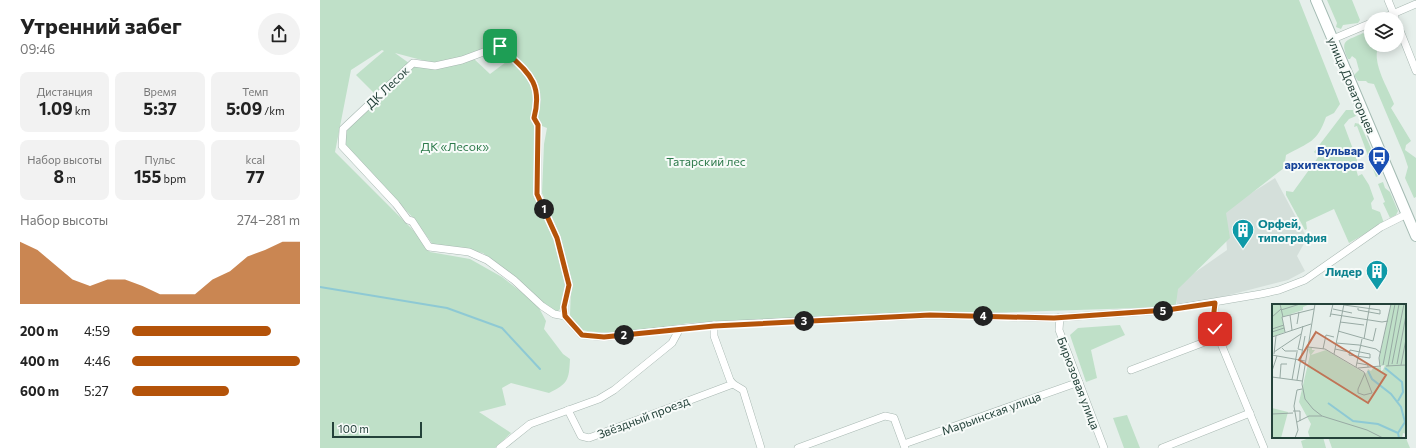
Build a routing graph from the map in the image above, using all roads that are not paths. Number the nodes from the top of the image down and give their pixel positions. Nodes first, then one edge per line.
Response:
1 (1316, 0) edge
2 (1388, 0) edge
3 (1416, 4) edge
4 (1392, 12) edge
5 (1401, 12) edge
6 (1364, 26) edge
7 (1333, 39) junction
8 (1404, 41) edge
9 (1416, 71) edge
10 (1407, 214) junction
11 (1416, 236) edge
12 (1215, 303) junction
13 (565, 316) junction
14 (1060, 317) junction
15 (714, 326) junction
16 (679, 330) junction
17 (1218, 337) junction
18 (1131, 370) dead end
19 (1079, 382) junction
20 (733, 384) junction
21 (568, 410) junction
22 (1250, 413) junction
23 (904, 446) edge
24 (500, 448) edge
25 (761, 448) edge
26 (798, 448) edge
27 (1104, 448) edge
28 (1162, 448) edge
29 (1264, 448) edge

1 - 7 main road, улица Доваторцев
2 - 4 street
3 - 5 street
6 - 7 street
7 - 10 main road, улица Доваторцев
8 - 9 street
10 - 11 main road, улица Доваторцев
10 - 12 street, ДК Лесок
12 - 14 street, ДК Лесок
12 - 17 street
13 - 13 street, ДК Лесок
13 - 16 street, ДК Лесок
14 - 15 street, ДК Лесок
14 - 19 street, Бирюзовая улица
15 - 16 street, ДК Лесок
15 - 20 street
16 - 21 street
17 - 18 street
17 - 22 street
19 - 23 street, Марьинская улица
19 - 27 street, Бирюзовая улица
20 - 21 street, Звёздный проезд
20 - 25 street
21 - 24 street
22 - 28 street
22 - 29 street
23 - 26 street, Марьинская улица

